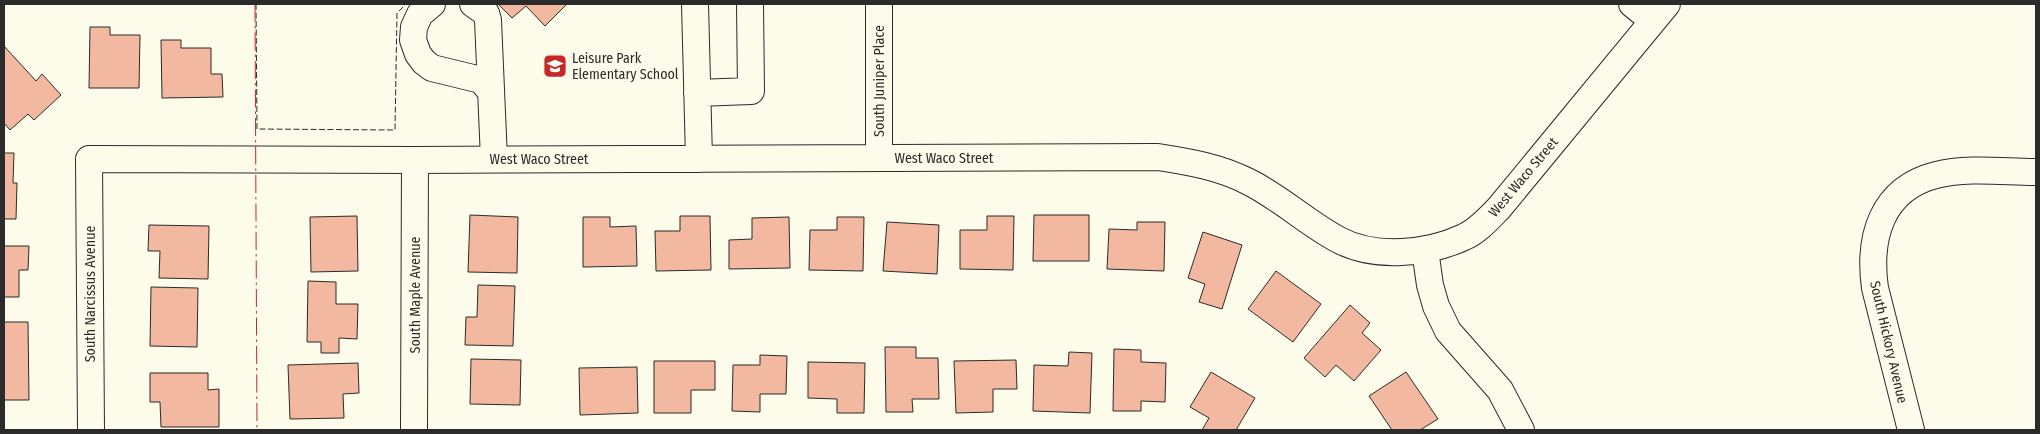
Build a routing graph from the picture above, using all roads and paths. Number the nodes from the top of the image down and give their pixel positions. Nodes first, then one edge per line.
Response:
1 (432, 4) edge
2 (473, 4) edge
3 (695, 4) edge
4 (750, 4) edge
5 (879, 4) edge
6 (1632, 4) edge
7 (1660, 12) edge
8 (491, 92) junction
9 (697, 93) junction
10 (879, 158) junction
11 (89, 159) joint
12 (699, 159) junction
13 (415, 160) junction
14 (494, 160) junction
15 (2036, 172) edge
16 (1425, 250) junction
17 (91, 430) edge
18 (414, 430) edge
19 (1521, 430) edge
20 (1910, 430) edge

1 - 8 street
2 - 8 street
3 - 9 street
4 - 9 street
5 - 10 street, South Juniper Place
6 - 7 street
7 - 16 street, West Waco Street
8 - 14 street
9 - 12 street
10 - 12 street, West Waco Street
10 - 16 street, West Waco Street
11 - 13 street, West Waco Street
11 - 17 street, South Narcissus Avenue
12 - 14 street, West Waco Street
13 - 14 street, West Waco Street
13 - 18 street, South Maple Avenue
15 - 20 street, South Hickory Avenue
16 - 19 street

